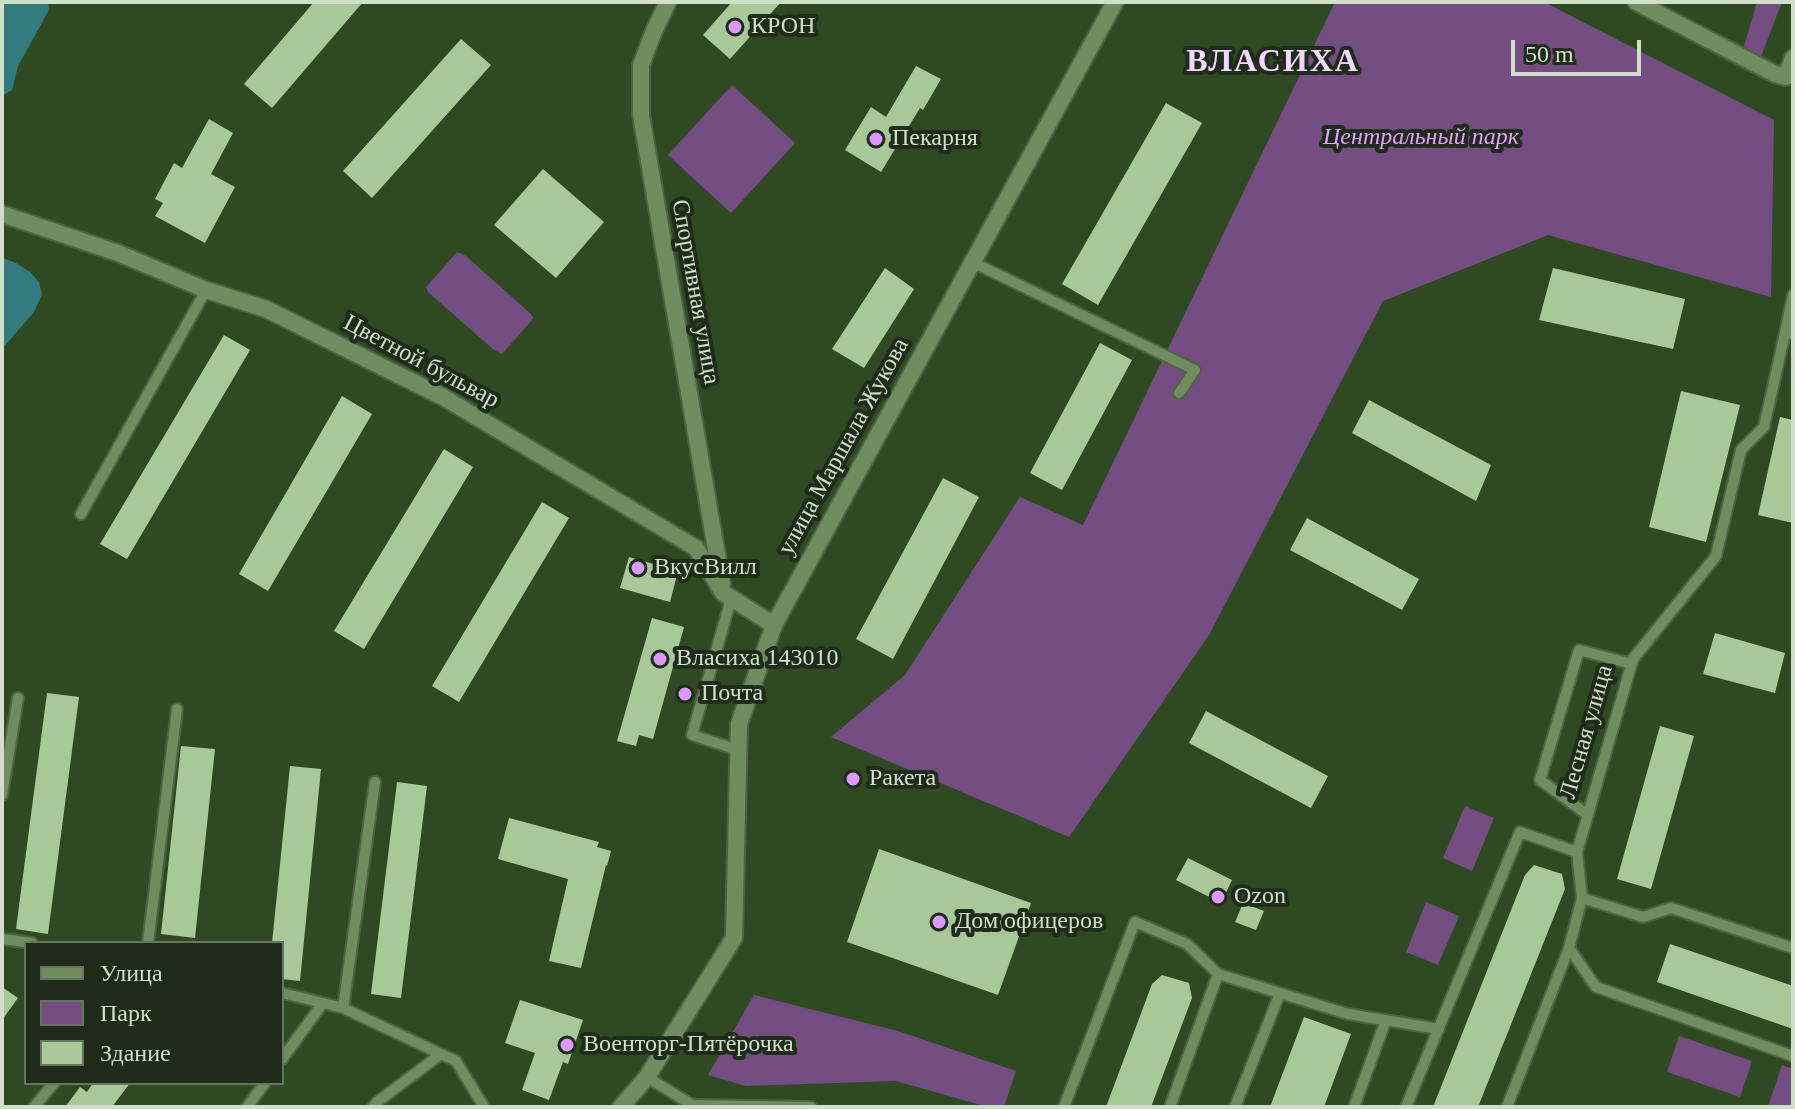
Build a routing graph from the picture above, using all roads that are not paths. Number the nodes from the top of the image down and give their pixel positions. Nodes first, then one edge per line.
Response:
1 (668, 2) edge
2 (1115, 2) edge
3 (1636, 2) edge
4 (1793, 58) edge
5 (1789, 79) edge
6 (2, 214) edge
7 (972, 262) junction
8 (206, 290) junction
9 (1793, 295) edge
10 (1789, 334) edge
11 (1179, 393) dead end
12 (81, 514) dead end
13 (727, 596) junction
14 (774, 625) junction
15 (1632, 664) junction
16 (18, 698) dead end
17 (177, 709) dead end
18 (738, 750) junction
19 (375, 782) dead end
20 (2, 795) edge
21 (1588, 815) junction
22 (1577, 852) junction
23 (1582, 898) junction
24 (2, 939) edge
25 (148, 941) edge
26 (24, 942) edge
27 (1569, 948) junction
28 (1793, 948) edge
29 (1218, 974) junction
30 (284, 993) edge
31 (1280, 993) junction
32 (323, 1003) junction
33 (343, 1008) junction
34 (1386, 1020) junction
35 (1439, 1029) junction
36 (441, 1054) junction
37 (284, 1056) edge
38 (1793, 1056) edge
39 (647, 1077) junction
40 (52, 1085) edge
41 (264, 1085) edge
42 (34, 1107) edge
43 (247, 1107) edge
44 (373, 1107) edge
45 (484, 1107) edge
46 (621, 1107) edge
47 (811, 1107) edge
48 (1064, 1107) edge
49 (1170, 1107) edge
50 (1235, 1107) edge
51 (1354, 1107) edge
52 (1406, 1107) edge
53 (1507, 1107) edge

1 - 13 street, Спортивная улица
2 - 7 street, улица Маршала Жукова
3 - 5 street
4 - 5 street
6 - 8 street, Цветной бульвар
7 - 11 lane
7 - 14 street, улица Маршала Жукова
8 - 12 lane
8 - 13 street, Цветной бульвар
9 - 10 lane, Лесная улица
10 - 15 lane, Лесная улица
13 - 14 street, Цветной бульвар
13 - 18 lane
14 - 18 street, улица Маршала Жукова
15 - 21 lane, Лесная улица
15 - 21 lane
16 - 20 lane
17 - 25 lane
18 - 39 street, улица Маршала Жукова
19 - 33 lane
21 - 22 lane, Лесная улица
22 - 23 lane
22 - 35 lane
23 - 27 lane
23 - 28 lane
24 - 26 lane
27 - 38 lane
27 - 53 lane
29 - 31 lane
29 - 48 lane
29 - 49 lane
30 - 32 lane
31 - 34 lane
31 - 50 lane
32 - 33 lane
32 - 37 lane
33 - 36 lane
34 - 35 lane
34 - 51 lane
35 - 52 lane
36 - 44 lane
36 - 45 lane
39 - 46 street, улица Маршала Жукова
39 - 47 lane
40 - 42 lane
41 - 43 lane

